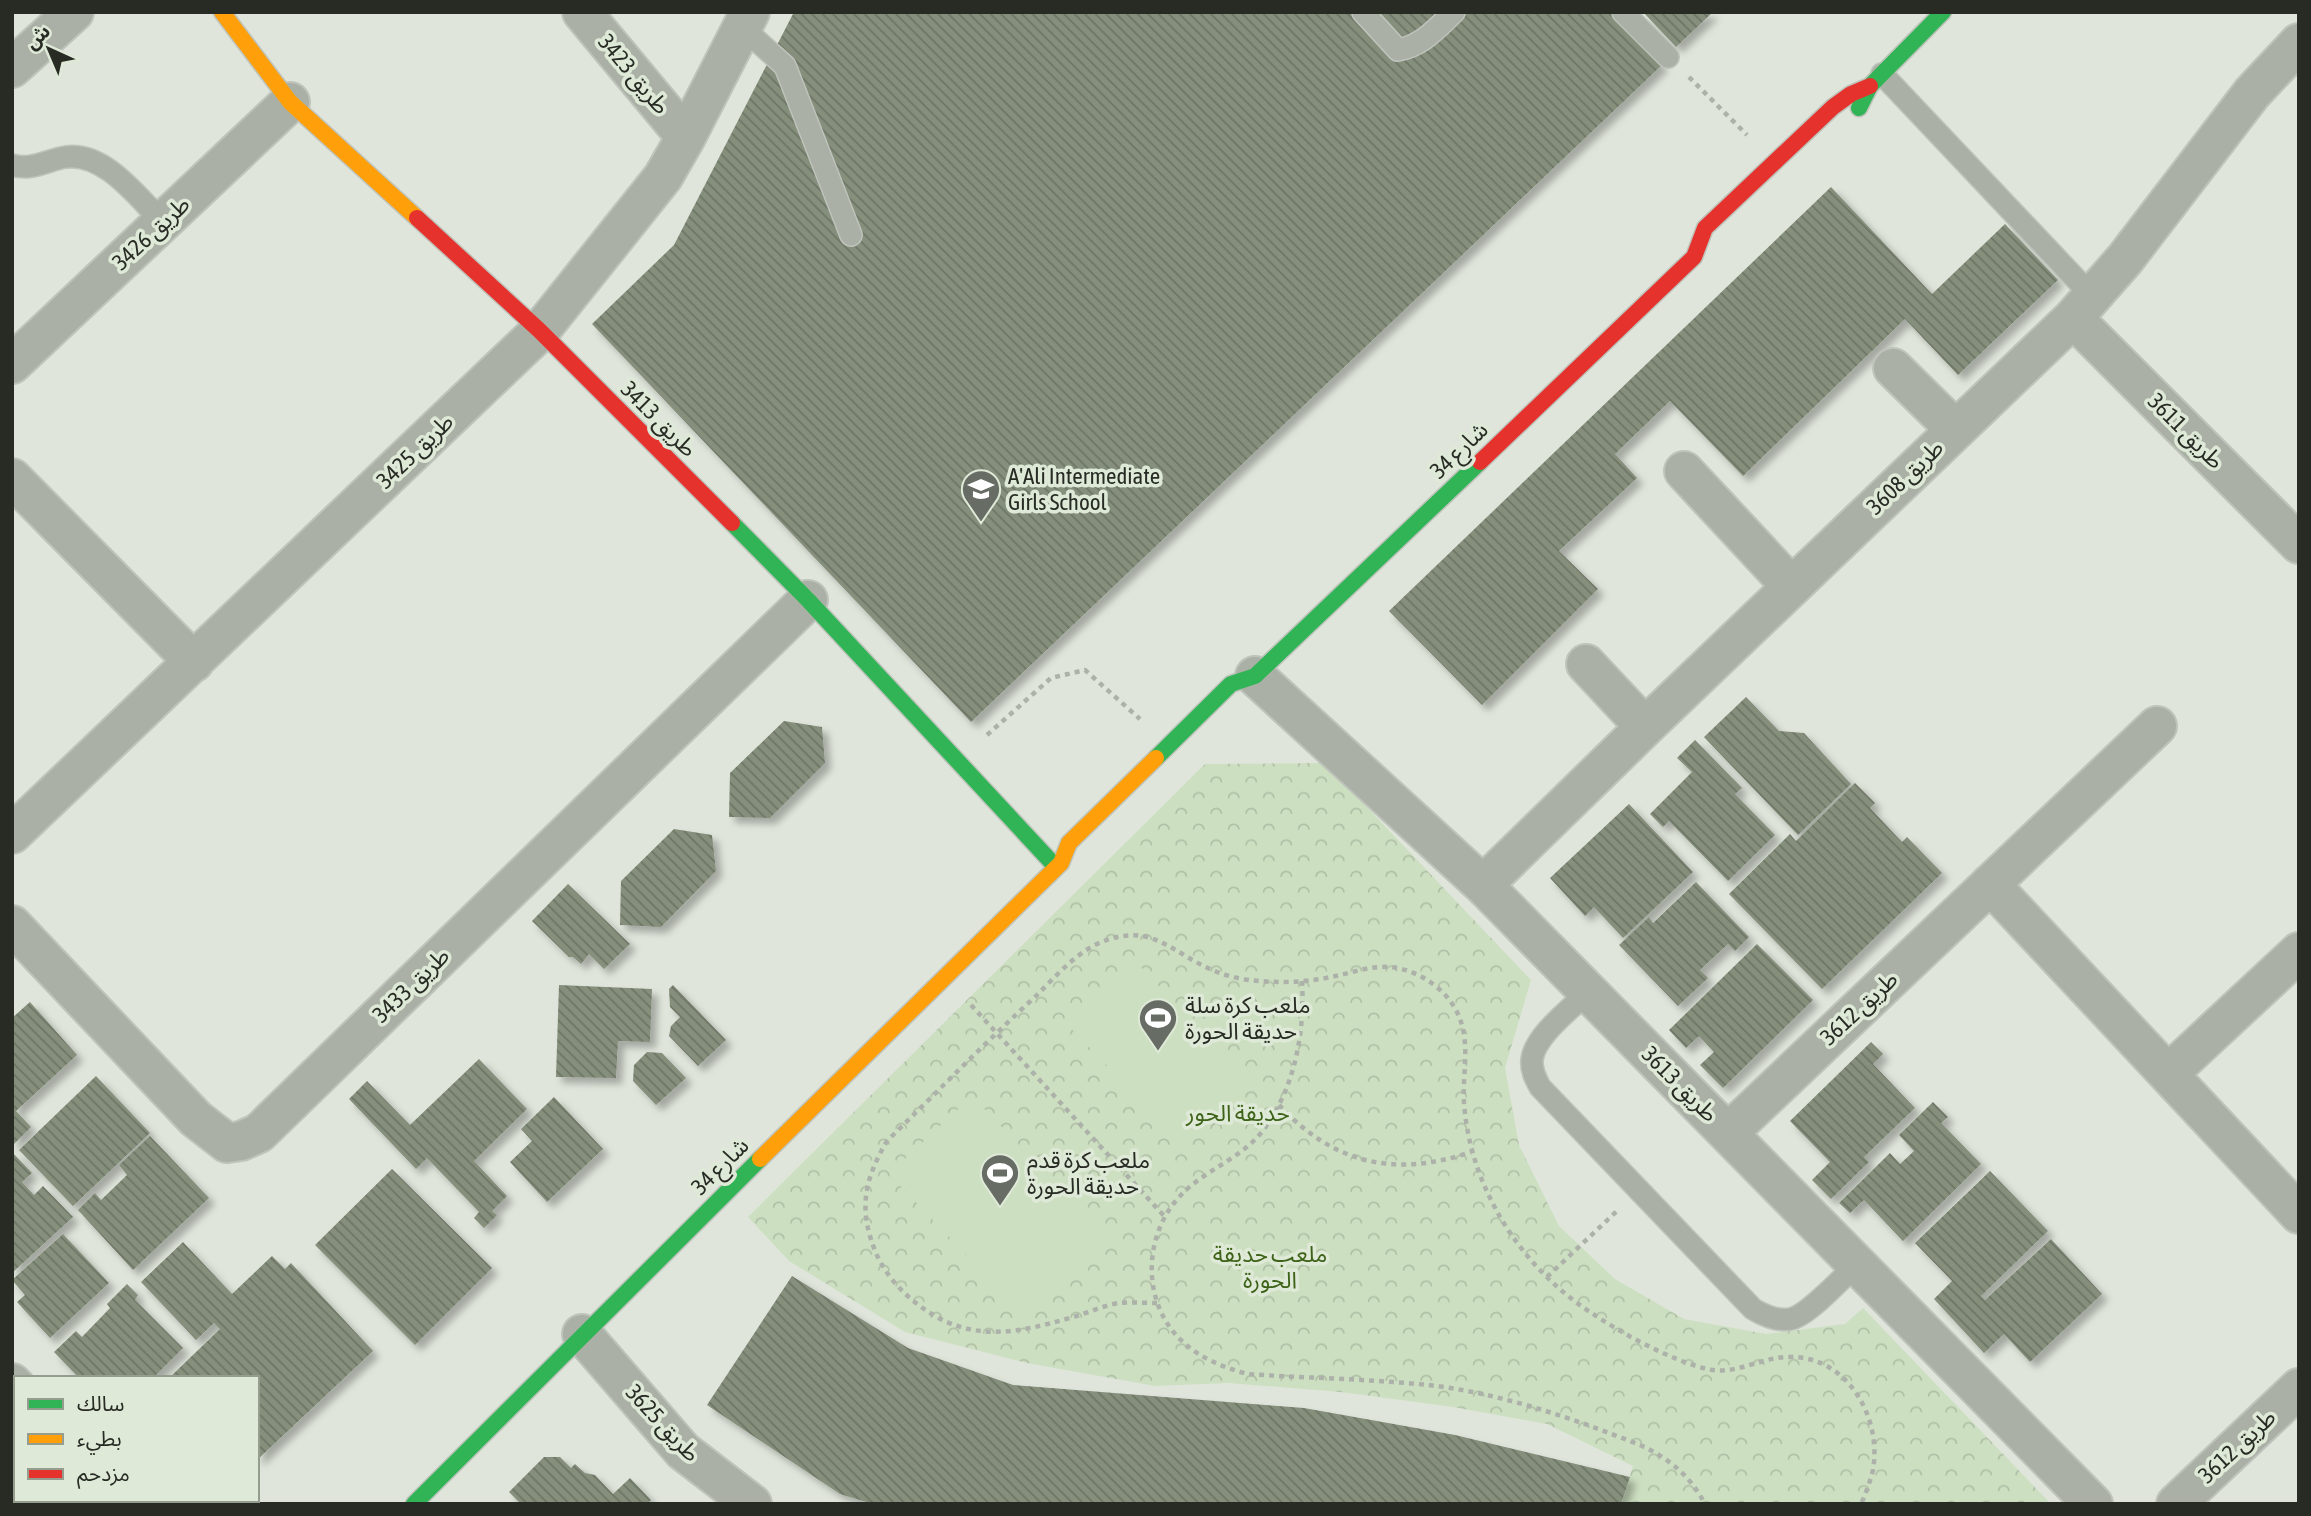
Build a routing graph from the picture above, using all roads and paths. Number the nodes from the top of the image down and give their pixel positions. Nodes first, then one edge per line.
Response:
1 (74, 12) edge
2 (222, 12) edge
3 (582, 12) edge
4 (1363, 12) edge
5 (1454, 12) edge
6 (1623, 12) edge
7 (1943, 12) edge
8 (746, 20) edge
9 (2299, 43) edge
10 (1668, 57) joint
11 (12, 68) edge
12 (1876, 80) junction
13 (290, 102) junction
14 (1852, 121) dead end
15 (686, 137) junction
16 (1775, 162) junction
17 (12, 165) edge
18 (163, 222) junction
19 (851, 235) dead end
20 (1716, 251) dead end
21 (1694, 257) junction
22 (2083, 307) junction
23 (540, 331) junction
24 (12, 364) edge
25 (1893, 368) dead end
26 (1955, 429) junction
27 (1684, 471) dead end
28 (12, 478) edge
29 (2299, 544) edge
30 (1791, 586) junction
31 (808, 600) junction
32 (194, 662) junction
33 (1586, 664) dead end
34 (1252, 688) junction
35 (2157, 726) dead end
36 (1645, 727) junction
37 (1169, 745) junction
38 (958, 762) junction
39 (12, 834) edge
40 (1083, 859) dead end
41 (1058, 865) junction
42 (1990, 884) junction
43 (1483, 885) junction
44 (12, 925) edge
45 (2299, 952) edge
46 (944, 977) junction
47 (1302, 981) junction
48 (1589, 992) junction
49 (996, 1033) junction
50 (2168, 1074) junction
51 (1279, 1105) junction
52 (1728, 1133) junction
53 (1471, 1152) junction
54 (1639, 1189) junction
55 (2299, 1214) edge
56 (1165, 1217) junction
57 (1857, 1264) junction
58 (1547, 1277) junction
59 (1157, 1303) junction
60 (582, 1334) junction
61 (2299, 1388) edge
62 (414, 1504) edge
63 (752, 1504) edge
64 (1705, 1504) edge
65 (1861, 1504) edge
66 (2093, 1504) edge
67 (2176, 1504) edge

1 - 11 street
2 - 13 street, طريق 3413
3 - 15 street, طريق 3423
4 - 5 lane
6 - 10 lane
7 - 12 street, شارع 34
8 - 15 street, طريق 3425
8 - 19 lane
9 - 22 street, طريق 3608
10 - 16 path
12 - 14 street, شارع 34
12 - 16 street, شارع 34
12 - 22 lane
13 - 18 street, طريق 3426
13 - 23 street, طريق 3413
15 - 23 street, طريق 3425
16 - 21 street, شارع 34
17 - 18 lane
18 - 24 street, طريق 3426
20 - 21 street, شارع 34
21 - 34 street, شارع 34
22 - 26 street, طريق 3608
22 - 29 street, طريق 3611
23 - 31 street, طريق 3413
23 - 32 street, طريق 3425
25 - 26 street
26 - 30 street, طريق 3608
27 - 30 street
28 - 32 street
30 - 36 street, طريق 3608
31 - 38 street, طريق 3413
31 - 44 street, طريق 3433
32 - 39 street, طريق 3425
33 - 36 street
34 - 37 street, شارع 34
34 - 43 street, طريق 3613
35 - 42 street, طريق 3612
36 - 43 street, طريق 3608
37 - 38 path
37 - 41 street, شارع 34
38 - 41 street, طريق 3413
40 - 41 street
41 - 46 street, شارع 34
42 - 50 street
42 - 52 street, طريق 3612
43 - 48 street, طريق 3613
45 - 50 street
46 - 49 path
46 - 60 street, شارع 34
47 - 49 path
47 - 51 path
47 - 53 path
48 - 52 street, طريق 3613
48 - 54 lane
49 - 56 path
49 - 59 path
50 - 55 street
51 - 53 path
51 - 56 path
52 - 57 street, طريق 3613
53 - 58 path
54 - 57 lane
54 - 58 path
56 - 59 path
57 - 66 street, طريق 3613
58 - 65 path
59 - 64 path
60 - 62 street, شارع 34
60 - 63 street, طريق 3625
61 - 67 street, طريق 3612

